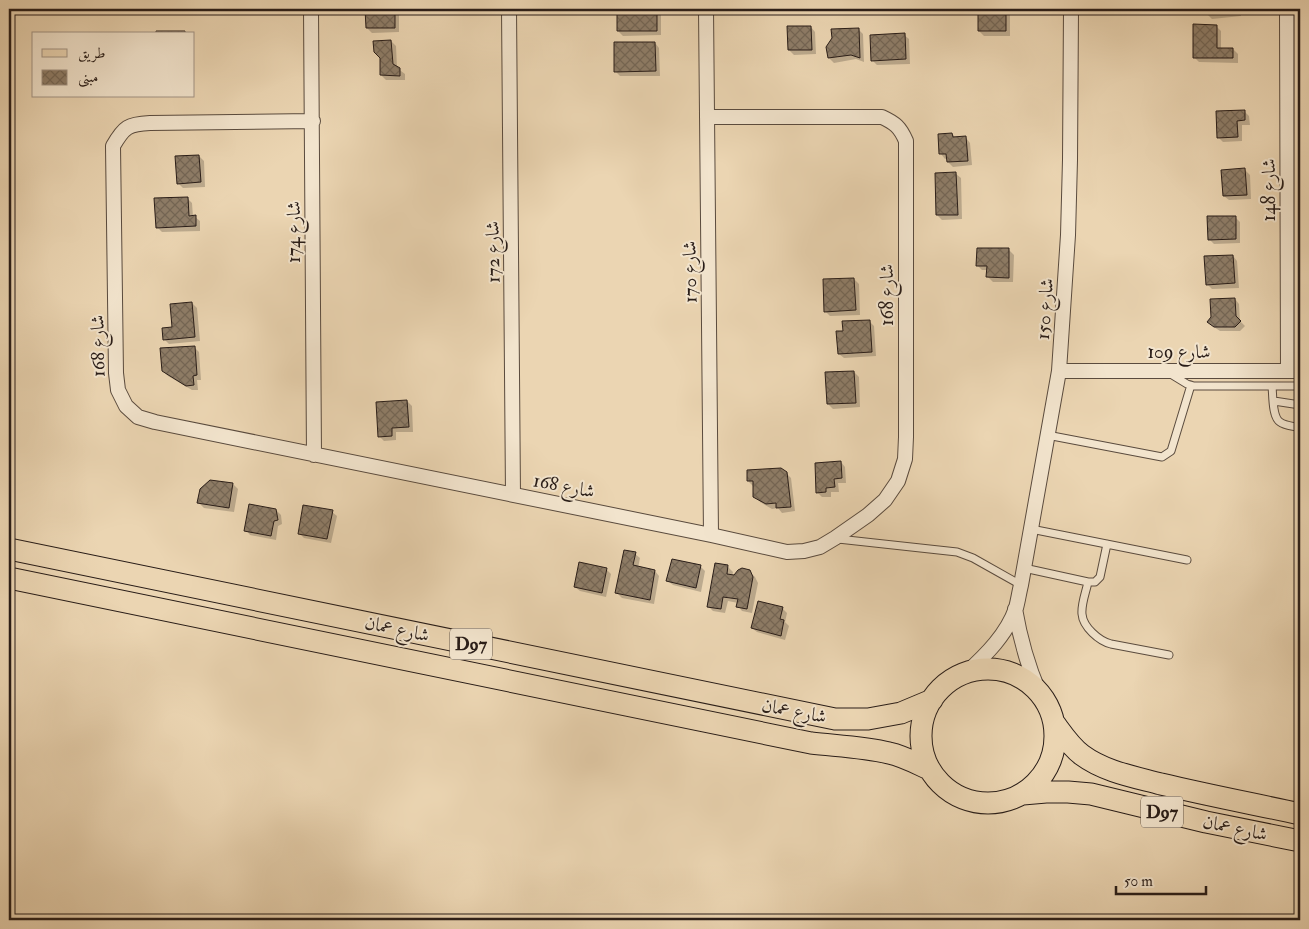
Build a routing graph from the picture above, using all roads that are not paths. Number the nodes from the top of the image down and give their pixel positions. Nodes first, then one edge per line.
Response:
1 (312, 9) edge
2 (508, 9) edge
3 (706, 9) edge
4 (1071, 9) edge
5 (1287, 9) edge
6 (707, 117) junction
7 (312, 121) junction
8 (1294, 159) edge
9 (1059, 371) junction
10 (1165, 371) junction
11 (1294, 371) edge
12 (1190, 386) junction
13 (1272, 386) junction
14 (1300, 386) edge
15 (1274, 402) junction
16 (1300, 405) edge
17 (1300, 428) edge
18 (1047, 435) junction
19 (314, 455) junction
20 (513, 495) junction
21 (1031, 529) junction
22 (711, 535) junction
23 (835, 538) junction
24 (1108, 544) junction
25 (9, 549) edge
26 (1188, 560) dead end
27 (1024, 568) junction
28 (9, 578) edge
29 (1088, 582) junction
30 (1021, 585) junction
31 (1016, 609) junction
32 (1169, 655) dead end
33 (966, 673) junction
34 (1039, 692) junction
35 (932, 700) junction
36 (1055, 724) junction
37 (929, 769) junction
38 (1023, 794) junction
39 (1300, 814) edge
40 (1300, 842) edge

1 - 7 street, شارع 174
2 - 20 street, شارع 172
3 - 6 street, شارع 170
4 - 9 street, شارع 150
5 - 8 street, شارع 148
6 - 22 street, شارع 170
6 - 23 street, شارع 168
7 - 19 street, شارع 174
7 - 19 street, شارع 168
8 - 11 street, شارع 148
9 - 10 street, شارع 109
9 - 18 street, شارع 150
10 - 11 street, شارع 109
10 - 12 lane
12 - 13 lane
12 - 18 lane
13 - 14 lane
13 - 15 lane
15 - 16 lane
15 - 17 lane
18 - 21 street, شارع 150
19 - 20 street, شارع 168
20 - 22 street, شارع 168
21 - 24 lane
21 - 27 street, شارع 150
22 - 23 street, شارع 168
23 - 30 lane
24 - 26 lane
24 - 29 lane
25 - 35 main road, شارع عمان / D97
27 - 29 lane
27 - 30 street, شارع 150
28 - 37 main road, شارع عمان / D97
29 - 32 lane
30 - 31 street, شارع 150
31 - 33 street, شارع 150
31 - 34 street, شارع 150
33 - 34 main road
33 - 35 main road
34 - 36 main road
35 - 37 main road
36 - 38 main road
36 - 39 main road, شارع عمان / D97
37 - 38 main road
38 - 40 main road, شارع عمان / D97

